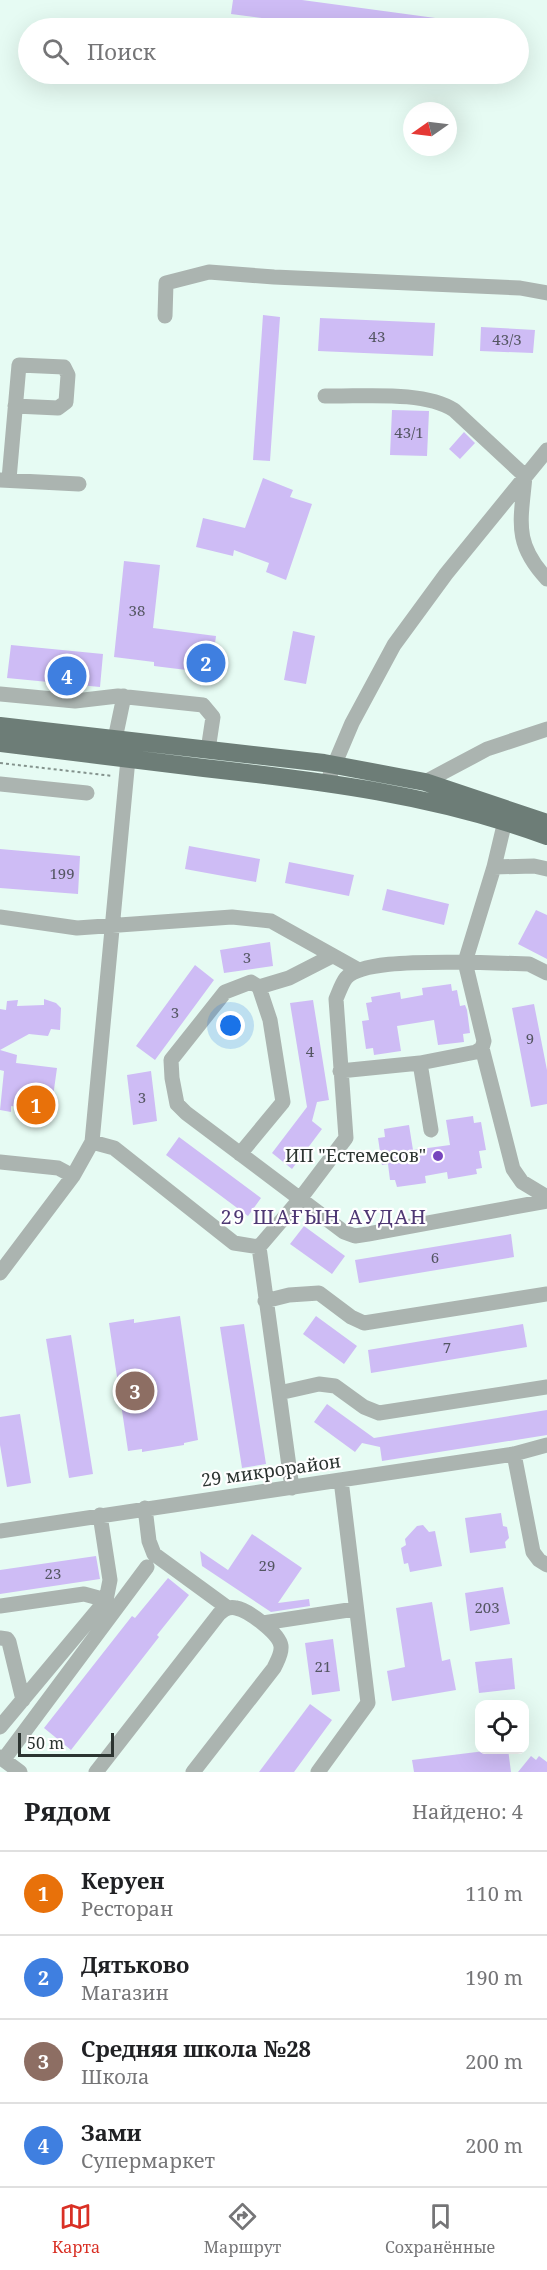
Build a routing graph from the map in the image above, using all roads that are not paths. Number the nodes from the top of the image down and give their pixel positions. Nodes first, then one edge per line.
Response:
1 (547, 293) edge
2 (165, 316) dead end
3 (325, 396) dead end
4 (15, 406) dead end
5 (547, 450) edge
6 (525, 476) junction
7 (4, 480) edge
8 (79, 484) dead end
9 (547, 579) edge
10 (0, 694) edge
11 (124, 696) junction
12 (0, 726) edge
13 (547, 729) edge
14 (0, 743) edge
15 (124, 747) junction
16 (208, 750) junction
17 (331, 774) junction
18 (425, 782) junction
19 (0, 784) edge
20 (87, 793) dead end
21 (507, 816) junction
22 (547, 823) edge
23 (547, 836) edge
24 (494, 867) junction
25 (547, 869) edge
26 (0, 917) edge
27 (113, 926) junction
28 (332, 956) junction
29 (465, 962) junction
30 (357, 969) junction
31 (547, 973) edge
32 (259, 987) junction
33 (482, 1048) junction
34 (420, 1063) junction
35 (340, 1071) junction
36 (430, 1130) dead end
37 (92, 1142) junction
38 (240, 1154) junction
39 (0, 1162) edge
40 (73, 1176) junction
41 (300, 1199) junction
42 (547, 1199) edge
43 (260, 1247) junction
44 (0, 1273) edge
45 (547, 1294) edge
46 (265, 1300) junction
47 (547, 1387) edge
48 (279, 1392) junction
49 (547, 1445) edge
50 (514, 1454) junction
51 (341, 1480) junction
52 (292, 1488) junction
53 (145, 1509) junction
54 (100, 1515) junction
55 (0, 1531) edge
56 (547, 1566) edge
57 (147, 1567) dead end
58 (106, 1600) junction
59 (0, 1606) edge
60 (228, 1608) junction
61 (355, 1609) junction
62 (263, 1623) junction
63 (0, 1638) edge
64 (23, 1700) junction
65 (0, 1727) edge
66 (2, 1758) edge
67 (20, 1772) edge
68 (96, 1772) edge
69 (193, 1772) edge
70 (318, 1772) edge

1 - 2 street
3 - 6 street
4 - 7 street
5 - 6 street
6 - 9 street
6 - 17 street
7 - 8 street
10 - 11 street
11 - 15 street
11 - 16 street
12 - 15 main road
13 - 18 street
14 - 15 main road
15 - 16 main road
15 - 17 main road
15 - 27 street
16 - 17 main road
17 - 18 main road
17 - 21 main road
18 - 21 main road
19 - 20 street
21 - 22 main road
21 - 23 main road
21 - 24 street
24 - 25 street
24 - 29 street
26 - 27 street
27 - 28 street
27 - 37 street
28 - 30 street
28 - 32 street
29 - 30 street
29 - 31 street
29 - 33 street
30 - 35 street
32 - 38 street
32 - 38 street
33 - 34 street
33 - 42 street
34 - 35 street
34 - 36 street
35 - 41 street
37 - 40 street
37 - 43 street
38 - 41 street
39 - 40 street
40 - 44 street
41 - 42 street
41 - 43 street
43 - 46 street
45 - 46 street
46 - 48 street
47 - 48 street
48 - 52 street
49 - 50 street, 29 микрорайон
50 - 51 street, 29 микрорайон
50 - 56 street
51 - 52 street, 29 микрорайон
51 - 61 street
52 - 53 street, 29 микрорайон
53 - 54 street, 29 микрорайон
53 - 60 street
54 - 55 street, 29 микрорайон
54 - 58 street
57 - 66 street
58 - 59 street
58 - 64 street
60 - 62 street
60 - 68 street
61 - 62 street
61 - 70 street
62 - 69 street
63 - 64 street
64 - 65 street
66 - 67 street

